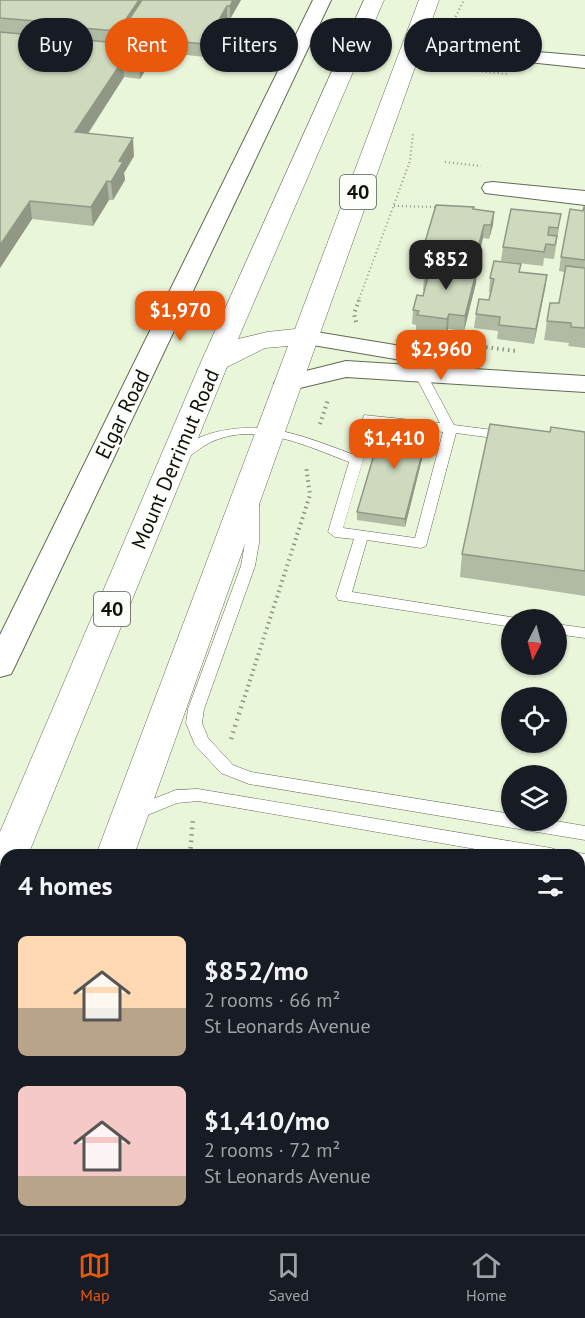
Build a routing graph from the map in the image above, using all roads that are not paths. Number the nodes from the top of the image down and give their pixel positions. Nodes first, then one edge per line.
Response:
1 (322, 0) edge
2 (374, 0) edge
3 (429, 0) edge
4 (542, 53) edge
5 (585, 62) edge
6 (488, 188) dead end
7 (585, 198) edge
8 (304, 337) junction
9 (215, 362) junction
10 (420, 373) junction
11 (286, 383) junction
12 (585, 383) edge
13 (450, 429) junction
14 (269, 430) junction
15 (517, 437) edge
16 (174, 460) junction
17 (356, 460) junction
18 (251, 480) junction
19 (362, 535) junction
20 (501, 620) edge
21 (567, 631) edge
22 (585, 633) edge
23 (0, 666) edge
24 (130, 816) junction
25 (585, 833) edge
26 (12, 849) edge
27 (118, 849) edge
28 (516, 849) edge

1 - 23 street, Elgar Road
2 - 9 main road, Mount Derrimut Road / 40
3 - 8 main road, 40
4 - 5 street
6 - 7 street
8 - 9 main road
8 - 11 main road, 40
8 - 12 street
9 - 16 main road, Mount Derrimut Road / 40
10 - 11 street
10 - 12 street
10 - 13 lane
11 - 14 main road, 40
13 - 15 lane
13 - 17 lane
13 - 19 lane
14 - 16 lane
14 - 17 lane
14 - 18 main road, 40
16 - 26 main road, Mount Derrimut Road / 40
17 - 19 lane
18 - 24 main road, 40
18 - 25 lane
19 - 20 lane
21 - 22 lane
24 - 27 main road, 40
24 - 28 lane

